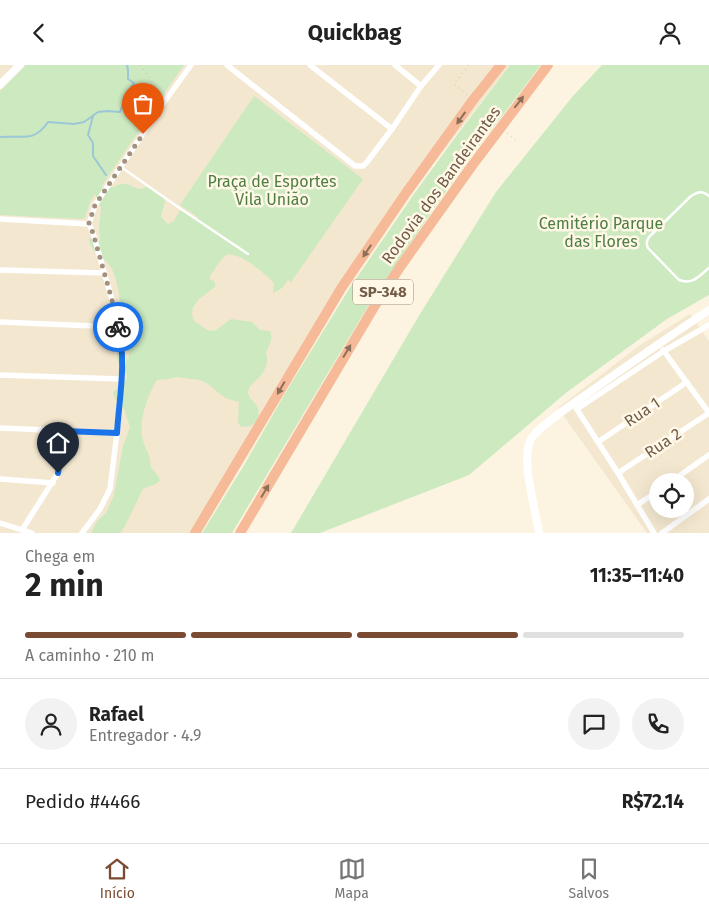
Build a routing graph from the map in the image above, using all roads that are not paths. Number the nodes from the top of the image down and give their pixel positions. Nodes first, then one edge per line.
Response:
1 (20, 65) edge
2 (191, 65) edge
3 (226, 65) edge
4 (310, 65) edge
5 (394, 65) edge
6 (439, 65) edge
7 (500, 65) edge
8 (548, 65) edge
9 (0, 85) edge
10 (421, 86) junction
11 (392, 129) junction
12 (121, 167) junction
13 (709, 196) edge
14 (0, 219) edge
15 (89, 223) junction
16 (248, 254) dead end
17 (709, 267) edge
18 (0, 270) edge
19 (104, 273) junction
20 (709, 310) edge
21 (0, 322) edge
22 (709, 325) edge
23 (118, 327) junction
24 (659, 342) junction
25 (664, 351) junction
26 (0, 375) edge
27 (121, 379) junction
28 (687, 382) junction
29 (575, 406) junction
30 (706, 406) edge
31 (709, 413) edge
32 (0, 428) edge
33 (64, 431) junction
34 (117, 433) junction
35 (598, 442) junction
36 (709, 455) edge
37 (618, 473) junction
38 (683, 473) edge
39 (0, 479) edge
40 (53, 483) junction
41 (649, 497) edge
42 (709, 499) edge
43 (637, 505) junction
44 (0, 523) edge
45 (22, 529) junction
46 (538, 531) edge
47 (32, 533) edge
48 (82, 533) edge
49 (195, 533) edge
50 (240, 533) edge
51 (654, 533) edge
52 (662, 533) edge

1 - 9 main road
2 - 12 street
3 - 11 street
4 - 11 street
5 - 10 street
6 - 10 street
7 -> 49 highway, Rodovia dos Bandeirantes / SP-348
50 -> 8 highway, Rodovia dos Bandeirantes / SP-348
10 - 11 street
12 - 15 street
12 - 16 lane
13 - 17 lane
14 - 15 street
15 - 19 street
18 - 19 street
19 - 23 street
20 - 24 main road
21 - 23 street
22 - 25 street
23 - 27 street
24 - 25 street
24 - 29 main road
25 - 28 street
25 - 29 street
26 - 27 street
27 - 34 street
28 - 30 street
28 - 35 street, Rua 1
29 - 35 street
29 - 46 main road
30 - 31 street
31 - 37 street, Rua 2
32 - 33 street
33 - 34 street
33 - 40 street
34 - 48 street
35 - 37 street
36 - 38 street
37 - 43 street
39 - 40 street
40 - 45 street
41 - 43 street
42 - 52 street
43 - 51 street
44 - 45 street
45 - 47 street

